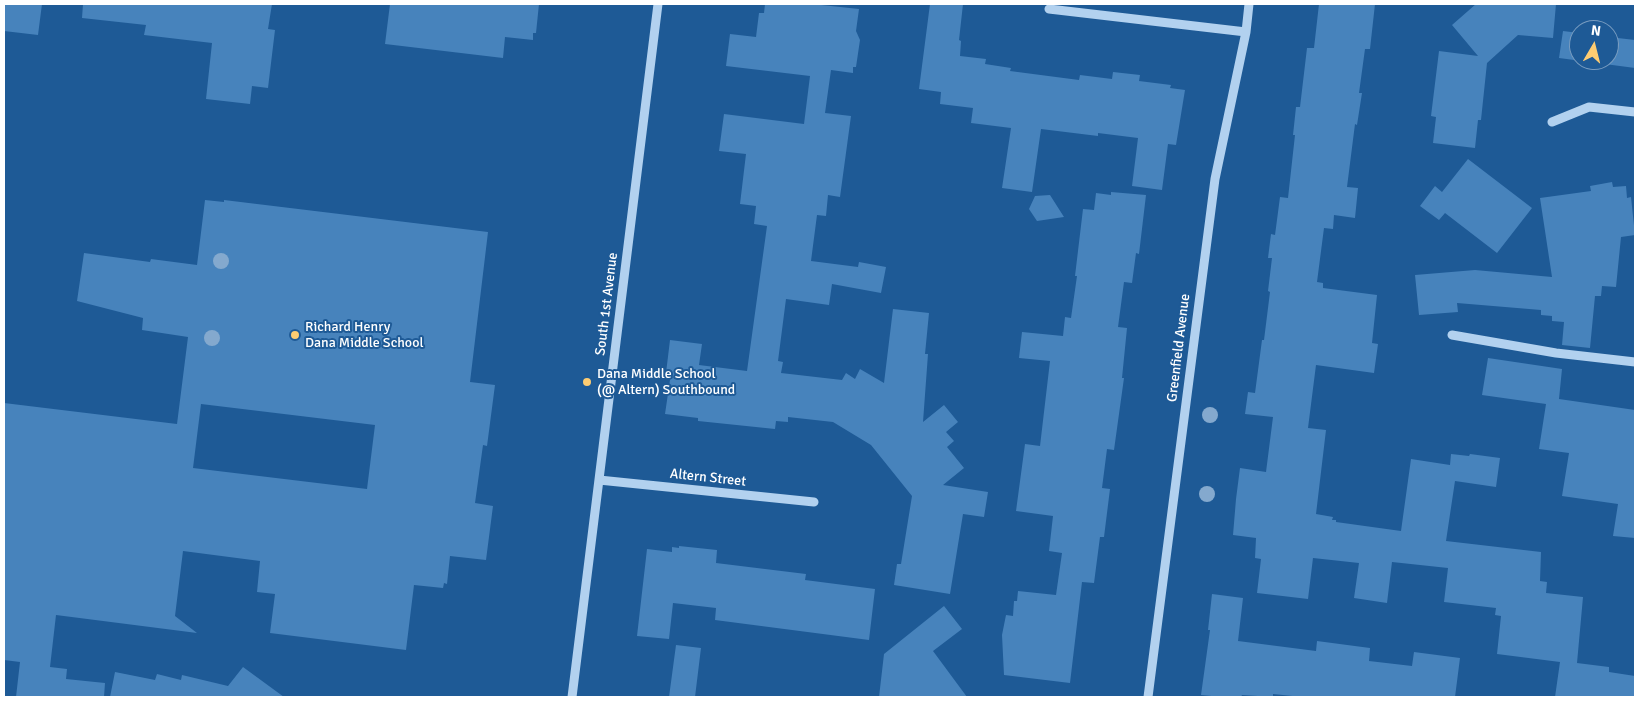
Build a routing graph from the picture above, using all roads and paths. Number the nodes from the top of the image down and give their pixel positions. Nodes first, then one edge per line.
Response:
1 (658, 4) edge
2 (1249, 4) edge
3 (1049, 8) dead end
4 (1246, 32) junction
5 (1635, 112) edge
6 (1552, 122) dead end
7 (1452, 335) dead end
8 (1635, 362) edge
9 (599, 480) junction
10 (814, 502) dead end
11 (572, 697) edge
12 (1148, 697) edge

1 - 9 street, South 1st Avenue
2 - 4 street, Greenfield Avenue
3 - 4 street
4 - 12 street, Greenfield Avenue
5 - 6 street
7 - 8 street
9 - 10 street, Altern Street
9 - 11 street, South 1st Avenue

